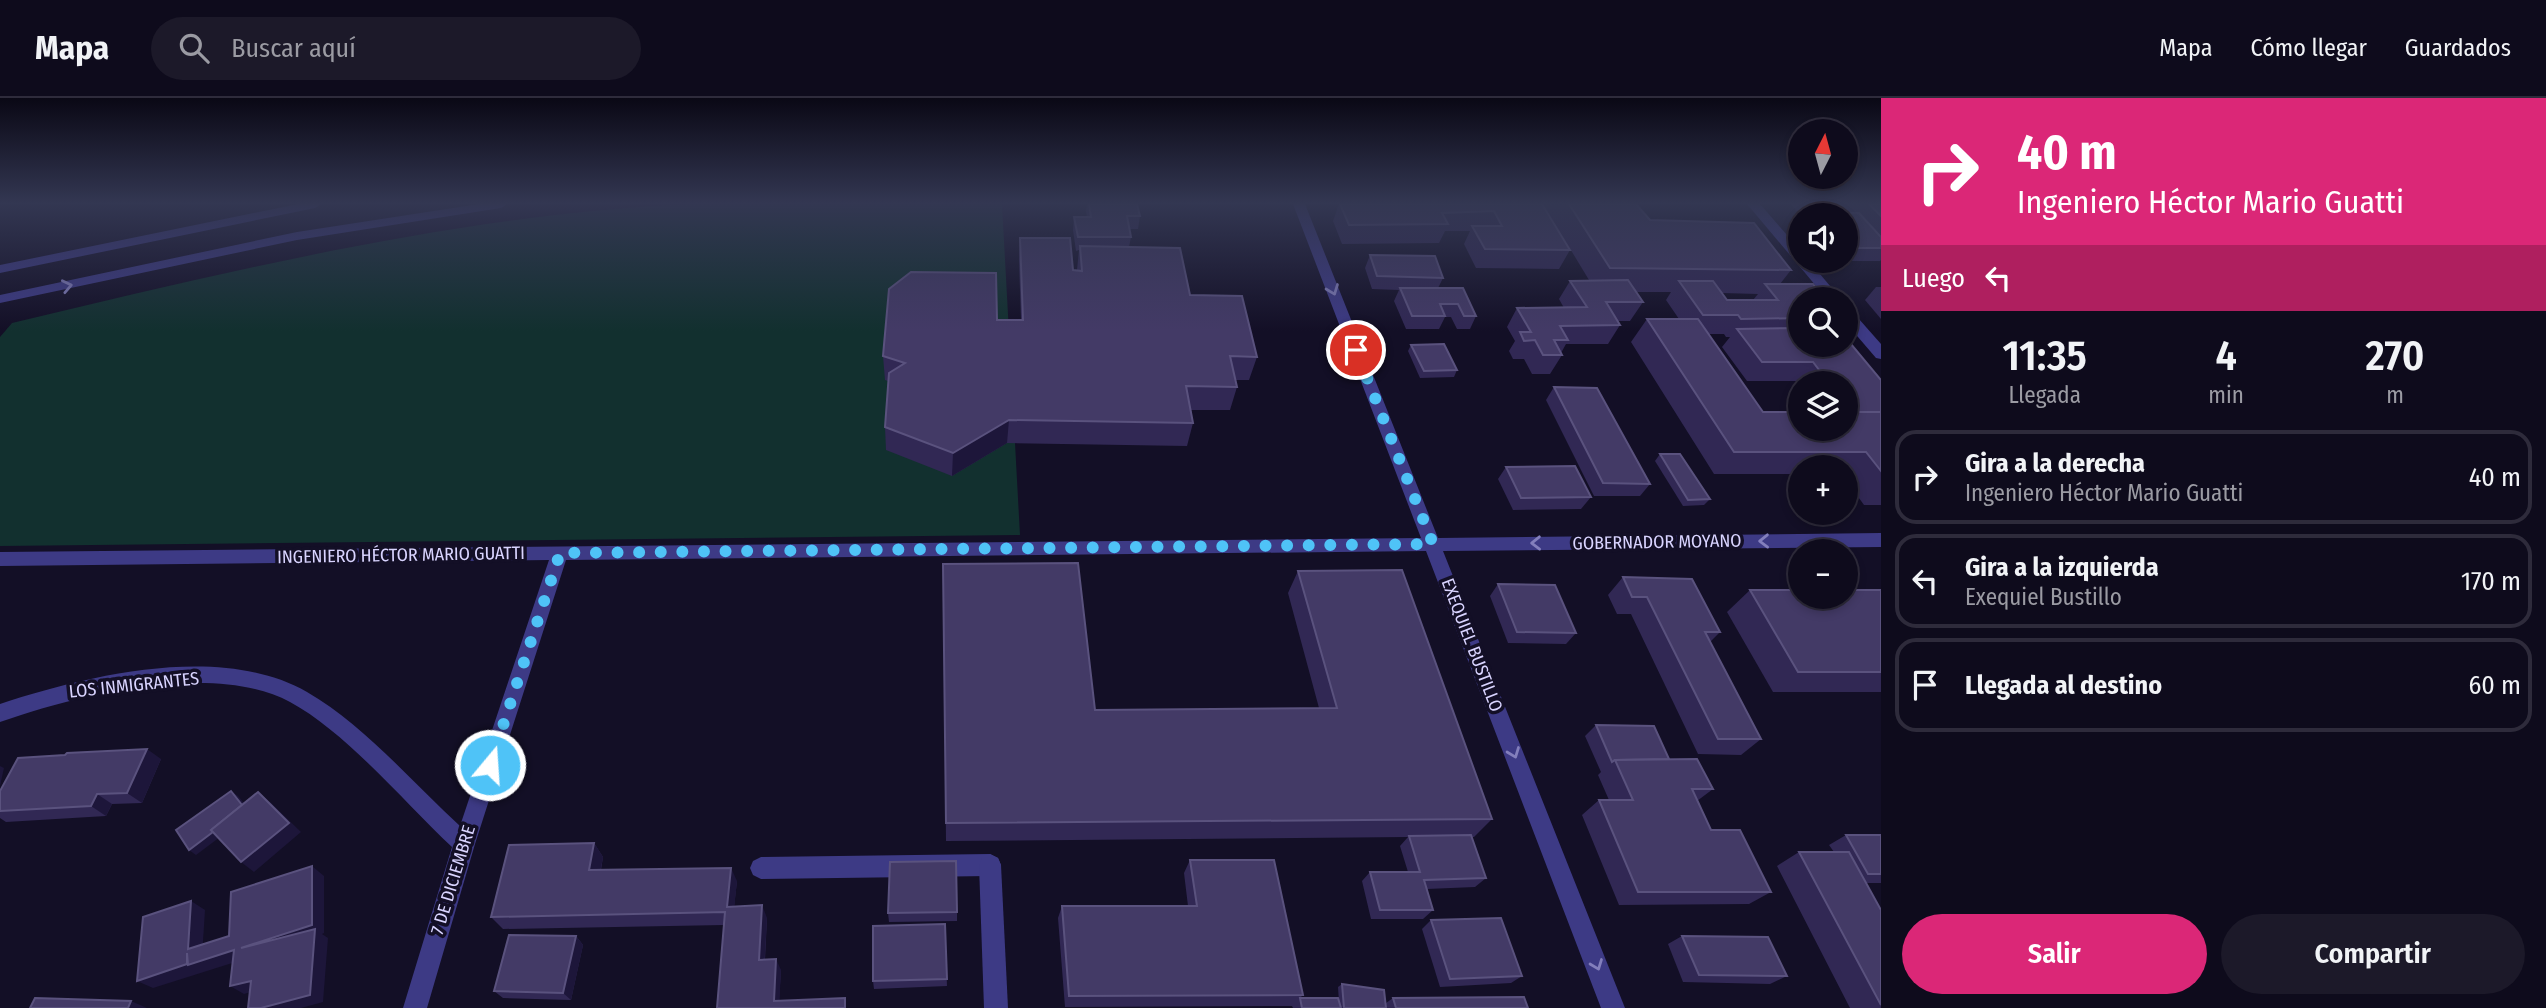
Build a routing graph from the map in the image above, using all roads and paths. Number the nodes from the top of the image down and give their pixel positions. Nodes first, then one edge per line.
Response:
1 (110, 246) edge
2 (248, 246) edge
3 (1316, 246) edge
4 (0, 269) edge
5 (1812, 273) edge
6 (1825, 287) edge
7 (0, 299) edge
8 (1858, 327) edge
9 (1881, 354) edge
10 (1881, 540) edge
11 (1433, 544) junction
12 (560, 553) junction
13 (0, 559) edge
14 (0, 713) edge
15 (464, 844) junction
16 (761, 868) dead end
17 (415, 1008) edge
18 (996, 1008) edge
19 (1614, 1008) edge

1 - 4 street
7 -> 2 street
3 -> 11 street, EXEQUIEL BUSTILLO
5 - 6 street
8 - 9 street
10 -> 11 street, GOBERNADOR MOYANO
11 - 12 street, INGENIERO HÉCTOR MARIO GUATTI
11 -> 19 street, EXEQUIEL BUSTILLO
12 - 13 street, INGENIERO HÉCTOR MARIO GUATTI
12 - 15 street, 7 DE DICIEMBRE
14 - 15 street, LOS INMIGRANTES
15 - 17 street, 7 DE DICIEMBRE
16 - 18 street

